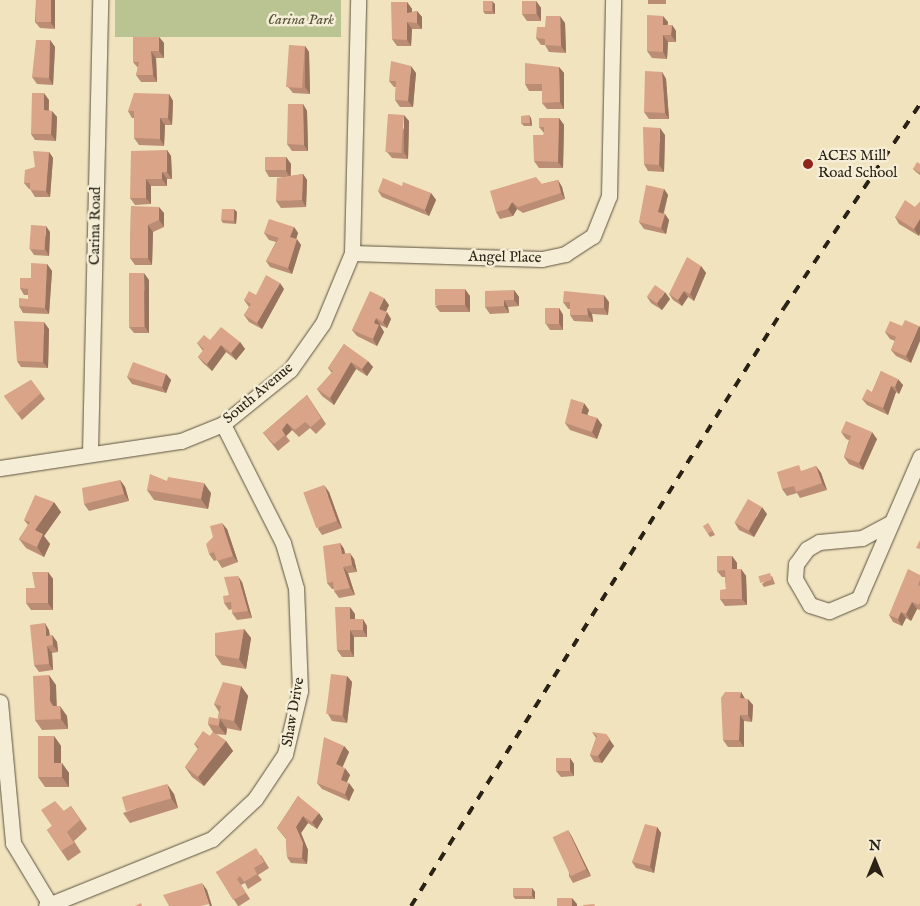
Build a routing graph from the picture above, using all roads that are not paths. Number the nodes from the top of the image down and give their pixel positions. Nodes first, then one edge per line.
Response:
1 (100, 0) edge
2 (358, 0) edge
3 (613, 0) edge
4 (352, 253) junction
5 (223, 424) junction
6 (90, 452) junction
7 (920, 458) edge
8 (0, 468) edge
9 (890, 522) junction
10 (0, 702) edge
11 (48, 904) edge

1 - 6 street, Carina Road
2 - 4 street, South Avenue
3 - 4 street, Angel Place
4 - 5 street, South Avenue
5 - 6 street, South Avenue
5 - 11 street, Shaw Drive
6 - 8 street, South Avenue
7 - 9 street
9 - 9 street
10 - 11 street

